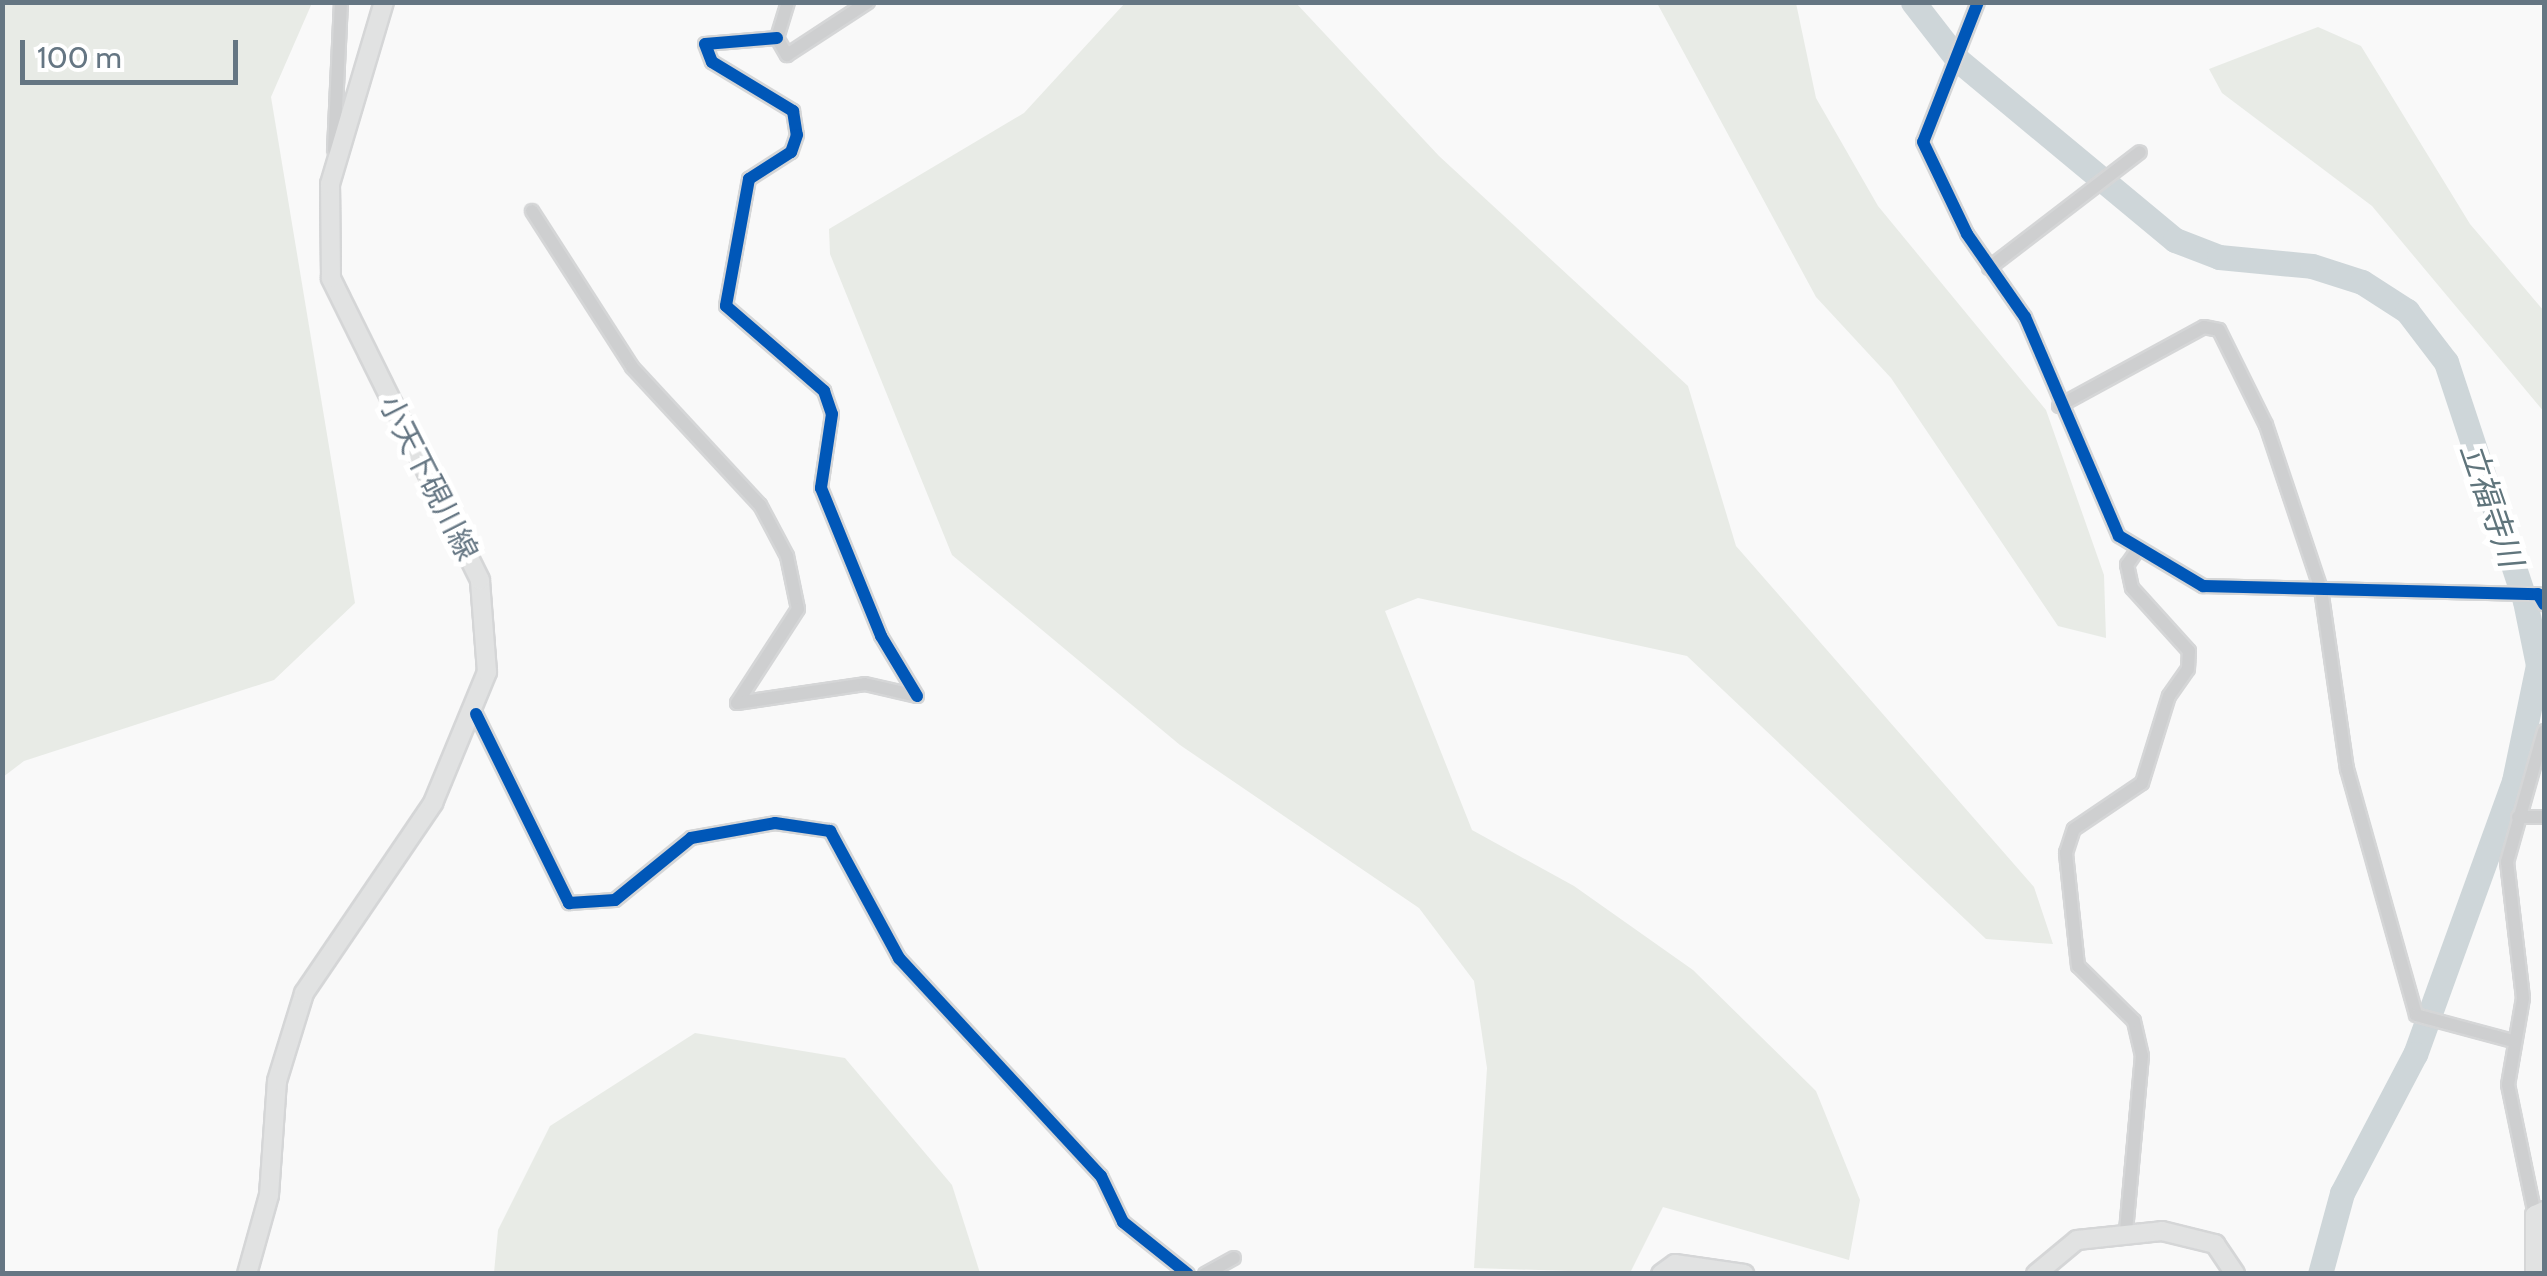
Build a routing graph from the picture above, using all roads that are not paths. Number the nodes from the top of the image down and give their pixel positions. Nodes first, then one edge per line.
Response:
1 (341, 2) edge
2 (384, 2) edge
3 (788, 2) edge
4 (868, 2) edge
5 (1978, 2) edge
6 (777, 38) junction
7 (2140, 152) dead end
8 (330, 184) junction
9 (532, 211) dead end
10 (1989, 268) junction
11 (2059, 406) junction
12 (2136, 552) junction
13 (2320, 589) junction
14 (2544, 604) edge
15 (476, 714) junction
16 (2544, 731) edge
17 (2518, 817) junction
18 (2544, 817) edge
19 (2512, 1041) junction
20 (2540, 1213) edge
21 (2126, 1231) junction
22 (1234, 1258) dead end
23 (248, 1274) edge
24 (1188, 1274) edge
25 (1206, 1274) edge
26 (1661, 1274) edge
27 (1744, 1274) edge
28 (2036, 1274) edge
29 (2235, 1274) edge
30 (2535, 1274) edge

1 - 8 street
2 - 8 main road, 小天下硯川線
3 - 6 street
4 - 6 street
5 - 10 street
6 - 9 street
7 - 10 street
8 - 15 main road, 小天下硯川線
10 - 11 street
11 - 12 street
11 - 13 street
12 - 13 street
12 - 21 street
13 - 14 street
13 - 19 street
15 - 23 main road, 小天下硯川線
15 - 24 street
16 - 17 street
17 - 18 street
17 - 19 street
19 - 20 street
20 - 30 main road
21 - 28 main road
21 - 29 main road
22 - 25 street
26 - 27 main road

